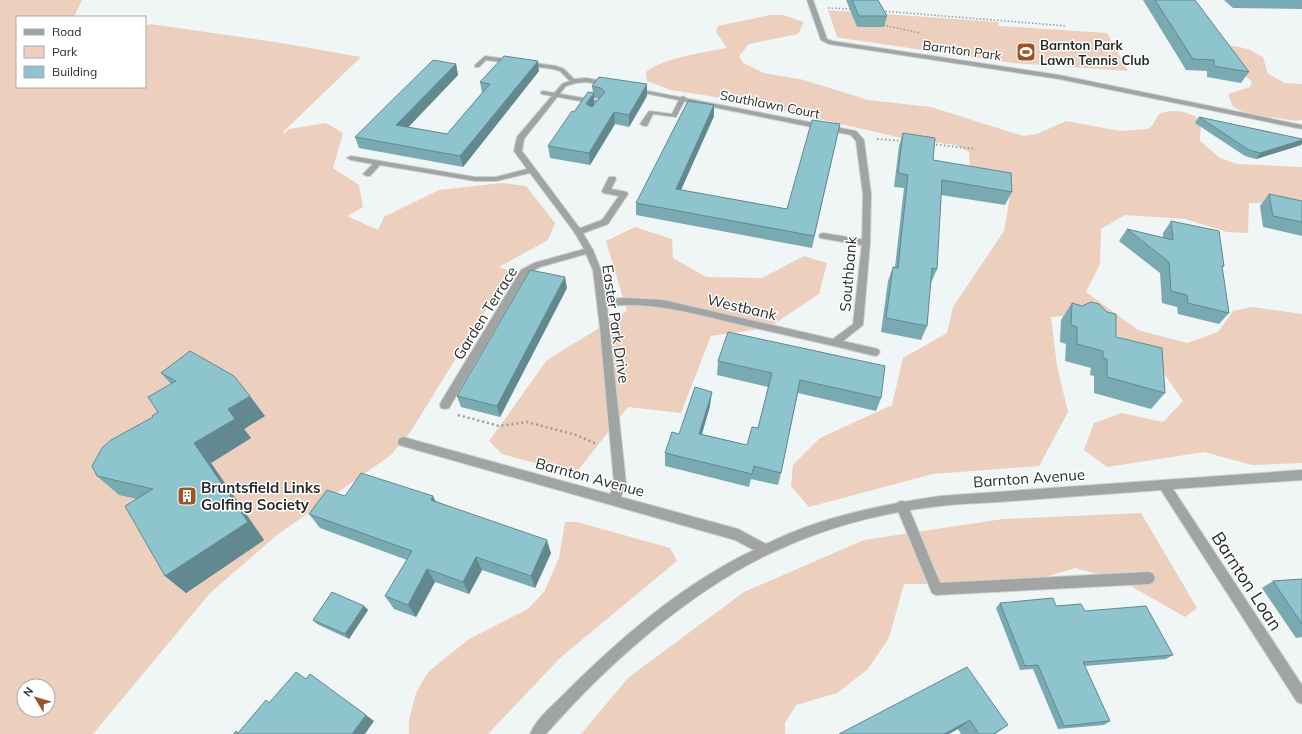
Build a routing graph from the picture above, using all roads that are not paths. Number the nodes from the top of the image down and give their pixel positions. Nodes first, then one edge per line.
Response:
1 (811, 3) edge
2 (477, 66) dead end
3 (573, 81) junction
4 (616, 85) edge
5 (623, 86) edge
6 (543, 94) dead end
7 (556, 96) junction
8 (683, 98) junction
9 (592, 116) edge
10 (644, 124) dead end
11 (1302, 127) edge
12 (860, 140) joint
13 (350, 158) dead end
14 (378, 162) junction
15 (533, 170) junction
16 (367, 174) dead end
17 (612, 179) dead end
18 (578, 232) junction
19 (823, 236) dead end
20 (866, 243) junction
21 (589, 250) junction
22 (602, 303) junction
23 (833, 343) junction
24 (875, 352) dead end
25 (445, 405) road end
26 (403, 442) dead end
27 (1302, 475) edge
28 (1163, 484) junction
29 (614, 500) junction
30 (902, 506) junction
31 (766, 550) junction
32 (1148, 578) dead end
33 (1302, 696) edge
34 (537, 734) edge

1 - 11 street, Barnton Park
2 - 3 street
3 - 4 street
3 - 7 street
5 - 8 street, Southlawn Court
6 - 7 street
7 - 9 street
7 - 15 street, Easter Park Drive
8 - 10 street
8 - 12 street, Southlawn Court
12 - 20 street, Southbank
13 - 14 street
14 - 15 street
14 - 16 street
15 - 18 street, Easter Park Drive
17 - 18 street
18 - 21 street, Easter Park Drive
19 - 20 street
20 - 23 street, Southbank
21 - 22 street, Easter Park Drive
21 - 25 street, Garden Terrace
22 - 23 street, Westbank
22 - 29 street, Easter Park Drive
23 - 24 street, Westbank
26 - 29 street, Barnton Avenue
27 - 28 street, Barnton Avenue
28 - 30 street, Barnton Avenue
28 - 33 street, Barnton Loan
29 - 31 street, Barnton Avenue
30 - 31 street, Barnton Avenue
30 - 32 street
31 - 34 street, Barnton Avenue

